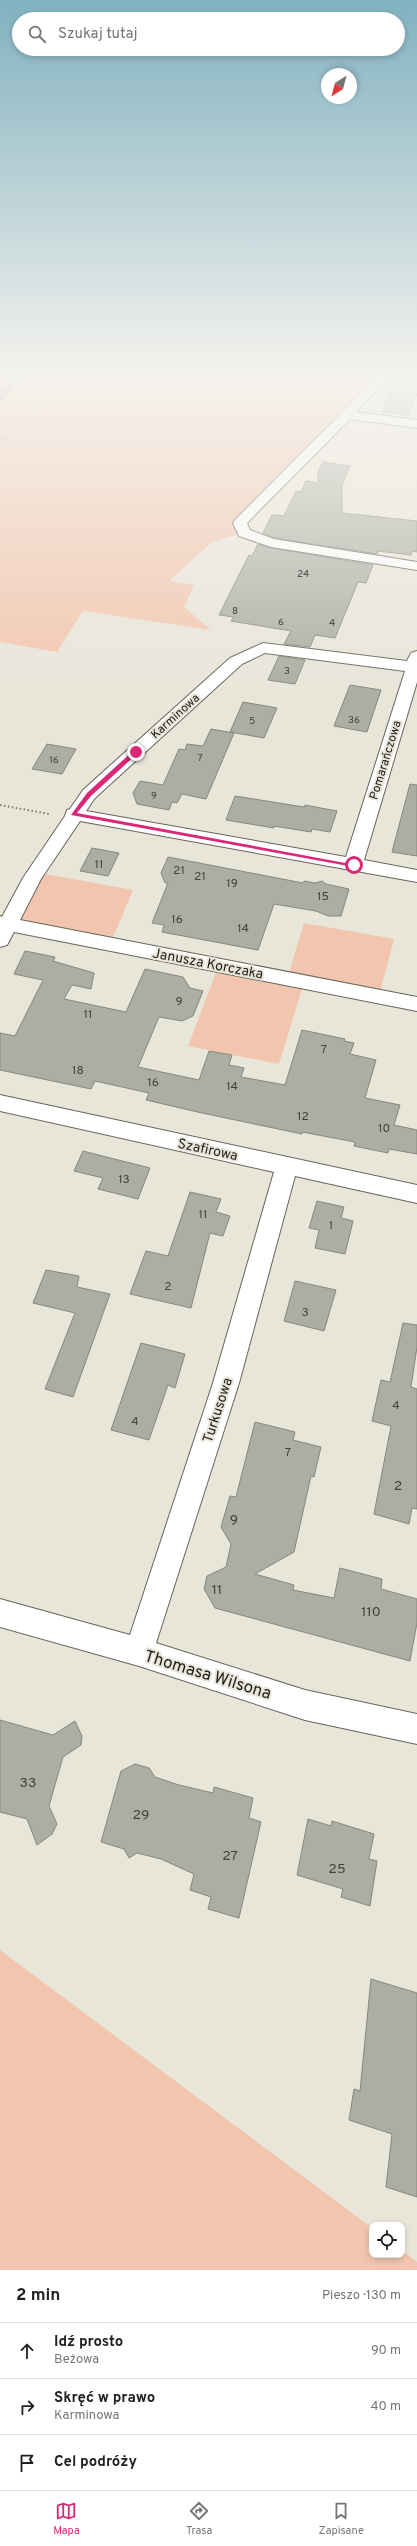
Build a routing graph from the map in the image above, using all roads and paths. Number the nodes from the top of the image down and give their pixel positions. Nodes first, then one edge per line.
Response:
1 (275, 485) edge
2 (417, 566) edge
3 (415, 662) edge
4 (0, 805) edge
5 (72, 816) junction
6 (354, 865) junction
7 (417, 876) edge
8 (2, 929) edge
9 (417, 1004) edge
10 (0, 1103) edge
11 (287, 1166) junction
12 (417, 1194) edge
13 (0, 1613) edge
14 (139, 1652) junction
15 (417, 1729) edge

1 - 2 street
3 - 5 street, Karminowa
3 - 6 street, Pomarańczowa
4 - 5 path
5 - 6 street
5 - 8 street, Karminowa
6 - 7 street
8 - 9 street, Janusza Korczaka
10 - 11 street, Szafirowa
11 - 12 street, Szafirowa
11 - 14 street, Turkusowa
13 - 14 street, Thomasa Wilsona
14 - 15 street, Thomasa Wilsona

